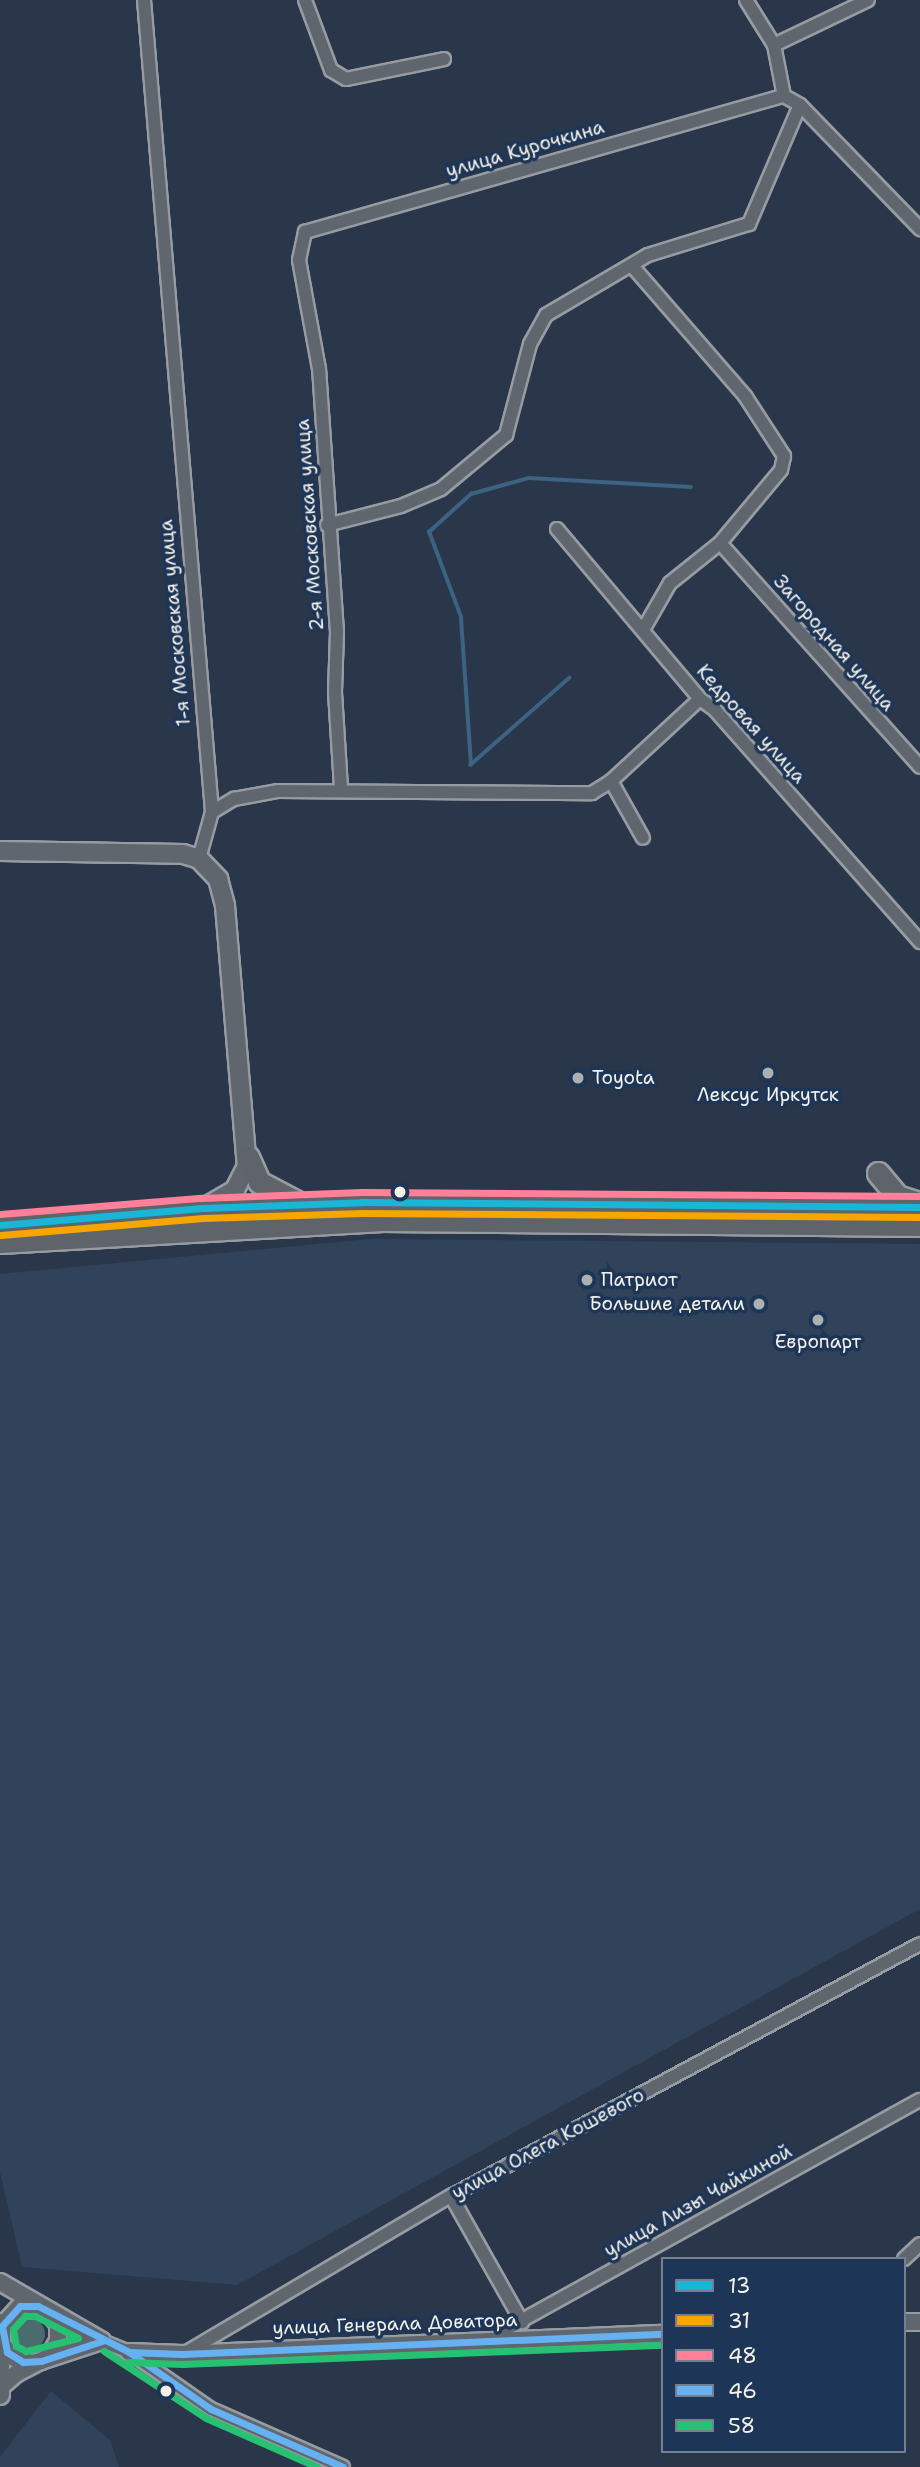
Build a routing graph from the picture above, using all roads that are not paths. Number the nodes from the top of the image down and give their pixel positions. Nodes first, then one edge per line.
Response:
1 (144, 0) edge
2 (306, 0) edge
3 (747, 0) edge
4 (868, 0) edge
5 (774, 46) junction
6 (444, 59) dead end
7 (784, 96) junction
8 (800, 105) junction
9 (920, 229) edge
10 (299, 260) joint
11 (633, 267) junction
12 (327, 525) junction
13 (557, 529) dead end
14 (720, 543) junction
15 (643, 630) junction
16 (700, 699) junction
17 (920, 767) edge
18 (611, 781) junction
19 (341, 788) junction
20 (212, 812) junction
21 (643, 838) dead end
22 (0, 851) edge
23 (199, 859) junction
24 (920, 942) edge
25 (247, 1157) junction
26 (878, 1173) dead end
27 (305, 1204) junction
28 (920, 1205) edge
29 (204, 1217) junction
30 (0, 1225) edge
31 (920, 1225) edge
32 (0, 1242) edge
33 (920, 1944) edge
34 (920, 2100) edge
35 (451, 2196) junction
36 (920, 2244) edge
37 (906, 2257) edge
38 (0, 2282) edge
39 (47, 2310) junction
40 (522, 2322) junction
41 (1, 2327) edge
42 (661, 2334) edge
43 (102, 2341) junction
44 (500, 2341) junction
45 (129, 2352) junction
46 (182, 2354) junction
47 (41, 2361) junction
48 (2, 2390) edge
49 (343, 2467) edge

1 - 20 street, 1-я Московская улица
2 - 6 street
3 - 5 street
4 - 5 street
5 - 7 street
7 - 8 street
7 - 10 street, улица Курочкина
8 - 9 street
8 - 11 street
10 - 12 street, 2-я Московская улица
11 - 12 street
11 - 14 street
12 - 19 street, 2-я Московская улица
13 - 15 street, Кедровая улица
14 - 15 street
14 - 17 street, Загородная улица
15 - 16 street, Кедровая улица
16 - 18 street
16 - 24 street, Кедровая улица
18 - 19 street
18 - 21 street
19 - 20 street
20 - 23 street, 1-я Московская улица
22 - 23 main road
23 - 25 main road
25 - 27 main road
25 - 29 main road
26 - 28 main road
27 - 28 main road
27 - 29 main road
29 - 30 main road
29 - 31 main road
29 - 32 main road
33 - 35 street, улица Олега Кошевого
34 - 40 street, улица Лизы Чайкиной
35 - 40 street
35 - 46 street, улица Олега Кошевого
36 - 37 street
38 - 39 street
39 - 41 street
39 - 43 street
39 - 47 street
40 - 44 street, улица Лизы Чайкиной
41 - 47 street
41 - 48 main road
42 - 44 street, улица Генерала Доватора
43 - 45 street
43 - 47 street
44 - 46 street, улица Генерала Доватора
45 - 46 street, улица Генерала Доватора
45 - 49 street
47 - 48 street

